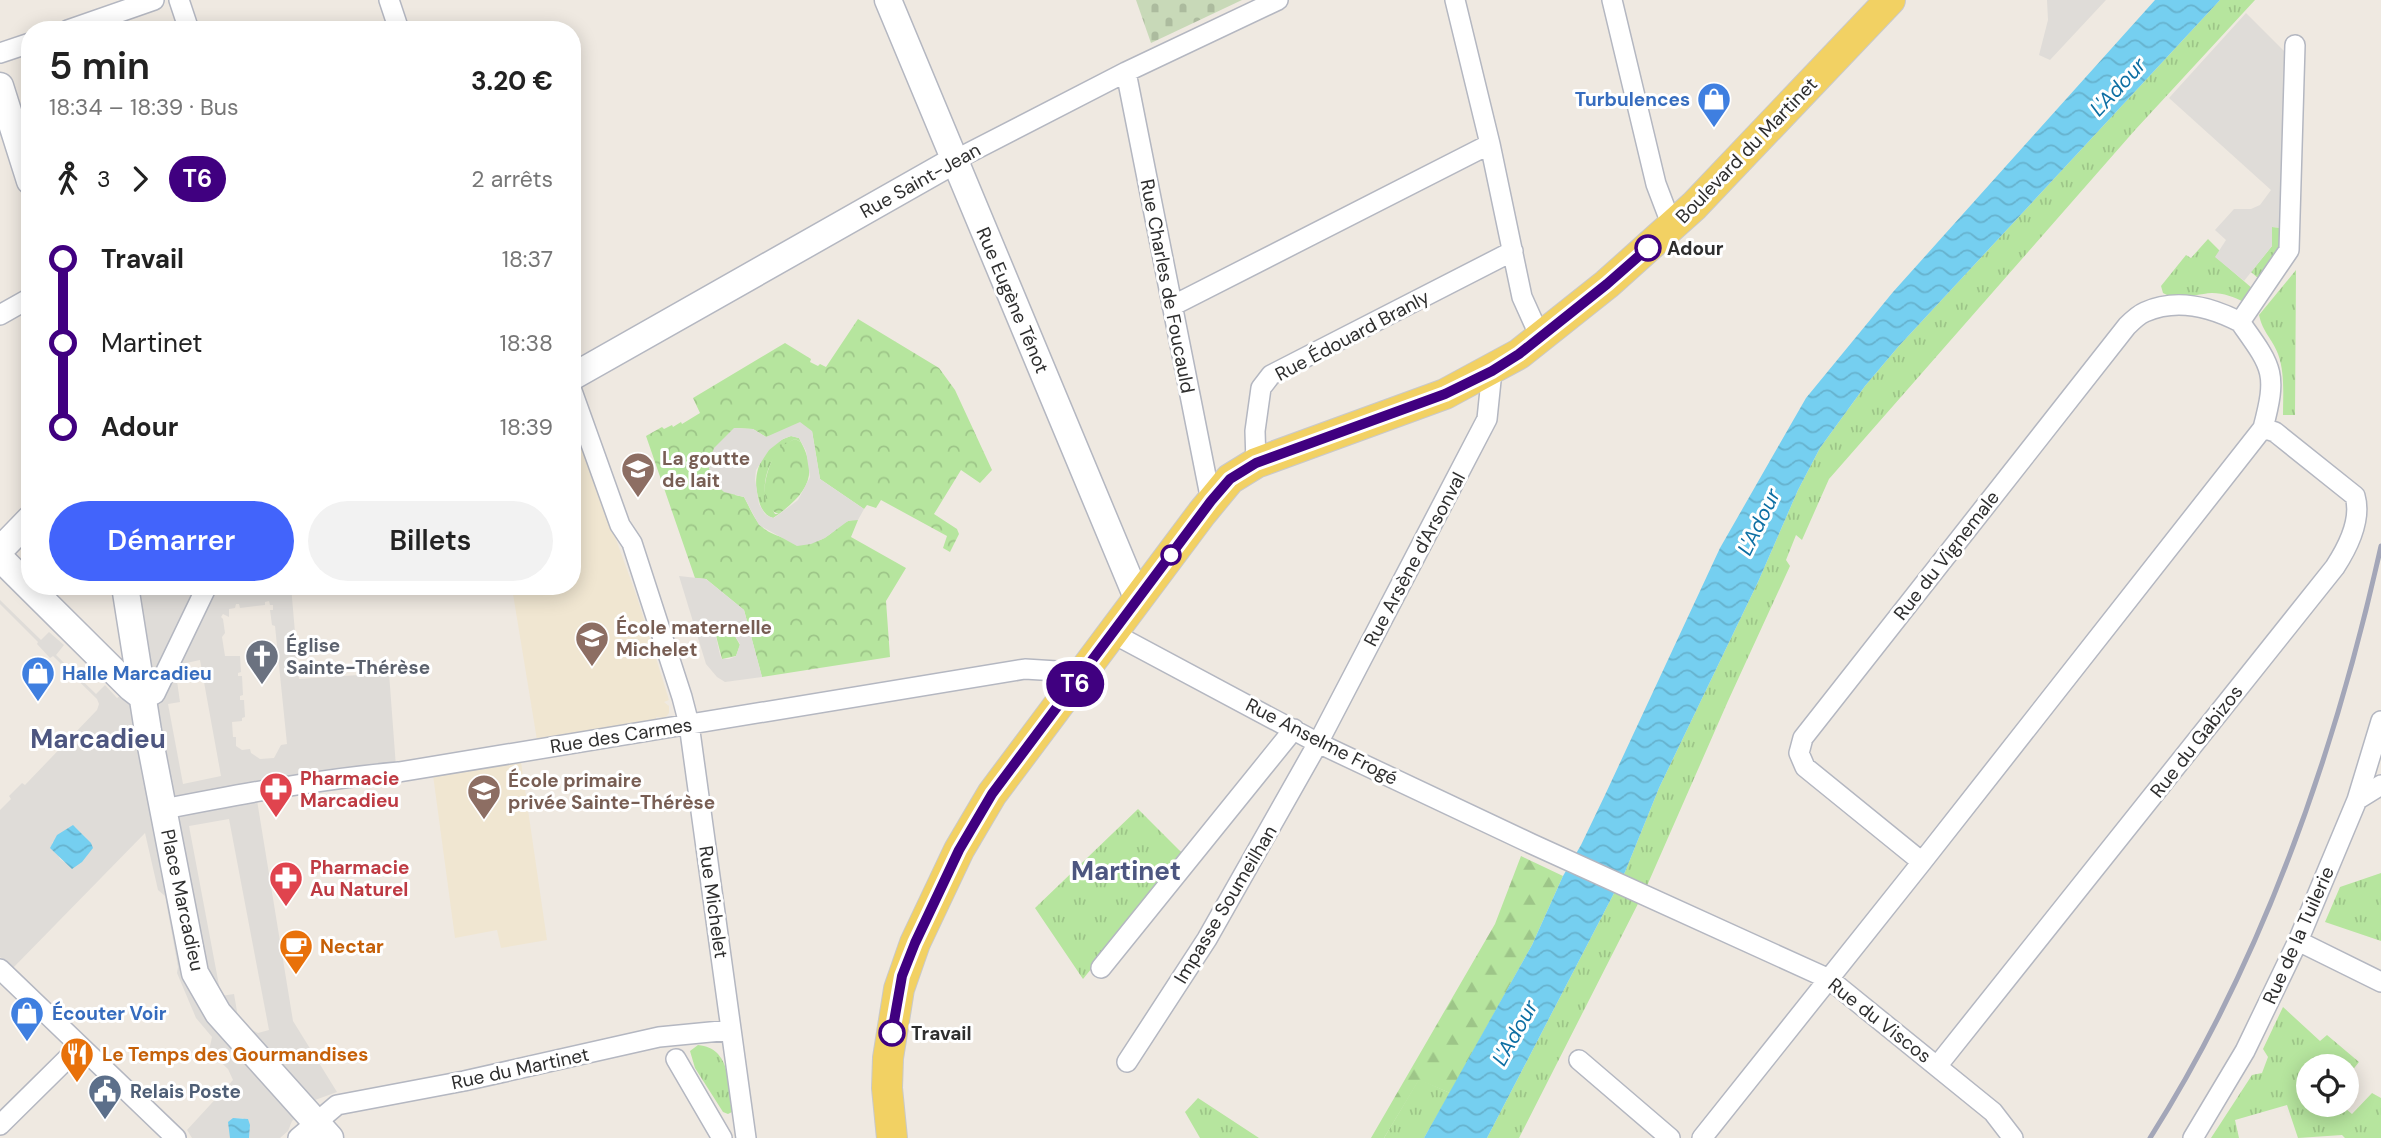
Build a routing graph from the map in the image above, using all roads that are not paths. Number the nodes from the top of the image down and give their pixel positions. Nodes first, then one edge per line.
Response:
1 (154, 0) edge
2 (178, 0) edge
3 (389, 0) edge
4 (888, 0) edge
5 (1278, 0) edge
6 (1455, 0) edge
7 (1612, 0) edge
8 (1884, 3) edge
9 (94, 21) edge
10 (186, 21) edge
11 (396, 21) edge
12 (21, 46) edge
13 (2295, 46) dead end
14 (0, 53) edge
15 (1126, 72) junction
16 (0, 86) edge
17 (1490, 145) junction
18 (21, 152) edge
19 (955, 160) junction
20 (1672, 226) junction
21 (1513, 251) junction
22 (21, 303) edge
23 (1172, 306) junction
24 (0, 315) edge
25 (2239, 322) junction
26 (1540, 337) junction
27 (1492, 371) junction
28 (581, 372) edge
29 (581, 416) edge
30 (2263, 428) junction
31 (1256, 463) junction
32 (1211, 501) junction
33 (21, 528) edge
34 (0, 550) edge
35 (0, 558) edge
36 (21, 579) edge
37 (37, 595) edge
38 (127, 595) edge
39 (203, 595) edge
40 (1138, 600) junction
41 (1114, 634) junction
42 (1075, 684) junction
43 (144, 698) junction
44 (2381, 721) edge
45 (689, 724) junction
46 (1294, 729) junction
47 (1318, 743) junction
48 (2381, 785) edge
49 (2357, 800) junction
50 (164, 809) junction
51 (1922, 862) junction
52 (1641, 893) joint
53 (2298, 941) junction
54 (1101, 968) dead end
55 (0, 969) edge
56 (1829, 979) junction
57 (2381, 982) edge
58 (731, 1030) junction
59 (80, 1046) junction
60 (676, 1059) dead end
61 (1579, 1060) dead end
62 (1127, 1062) dead end
63 (1938, 1065) junction
64 (0, 1125) edge
65 (314, 1133) edge
66 (176, 1138) edge
67 (722, 1138) edge
68 (746, 1138) edge
69 (892, 1138) edge
70 (1670, 1138) edge
71 (1702, 1138) edge
72 (2013, 1138) edge
73 (2193, 1138) edge

1 - 9 street
2 - 10 street
3 - 11 street
4 - 19 street, Rue Eugène Ténot
5 - 15 street, Rue Saint-Jean
6 - 17 street
7 - 20 street
8 - 20 main road, Boulevard du Martinet
12 - 14 street
13 - 25 street
15 - 19 street, Rue Saint-Jean
15 - 23 street, Rue Charles de Foucauld
16 - 18 street
17 - 21 street
17 - 23 street
19 - 28 street, Rue Saint-Jean
19 - 40 street, Rue Eugène Ténot
20 - 26 main road, Boulevard du Martinet
21 - 26 street
21 - 31 street, Rue Édouard Branly
22 - 24 street
23 - 32 street, Rue Charles de Foucauld
25 - 30 street
25 - 51 street, Rue du Vignemale
26 - 27 main road, Boulevard du Martinet
27 - 31 main road, Boulevard du Martinet
27 - 47 street, Rue Arsène d'Arsonval
29 - 45 street, Rue Michelet
30 - 51 street
30 - 63 street, Rue du Gabizos
31 - 32 main road, Boulevard du Martinet
32 - 40 main road, Boulevard du Martinet
33 - 34 street
35 - 36 street
37 - 43 street
38 - 43 street, Place Marcadieu
39 - 43 street
40 - 41 main road, Boulevard du Martinet
41 - 42 main road, Boulevard du Martinet
41 - 46 street, Rue Anselme Frogé
42 - 45 street, Rue des Carmes
42 - 69 main road, Boulevard du Martinet
43 - 50 street, Place Marcadieu
44 - 49 street, Rue de la Tuilerie
45 - 50 street, Rue des Carmes
45 - 58 street, Rue Michelet
46 - 47 street, Rue Anselme Frogé
46 - 54 street
47 - 52 street, Rue Anselme Frogé
47 - 62 street, Impasse Soumeilhan
48 - 49 street
49 - 53 street, Rue de la Tuilerie
50 - 65 street, Place Marcadieu
51 - 56 street
52 - 56 street, Rue du Viscos
53 - 57 street
53 - 73 street, Rue de la Tuilerie
55 - 59 street
56 - 63 street, Rue du Viscos
56 - 71 street
58 - 65 street, Rue du Martinet
58 - 68 street, Rue Michelet
59 - 64 street
59 - 66 street
60 - 67 street
61 - 70 street
63 - 72 street, Rue du Viscos

